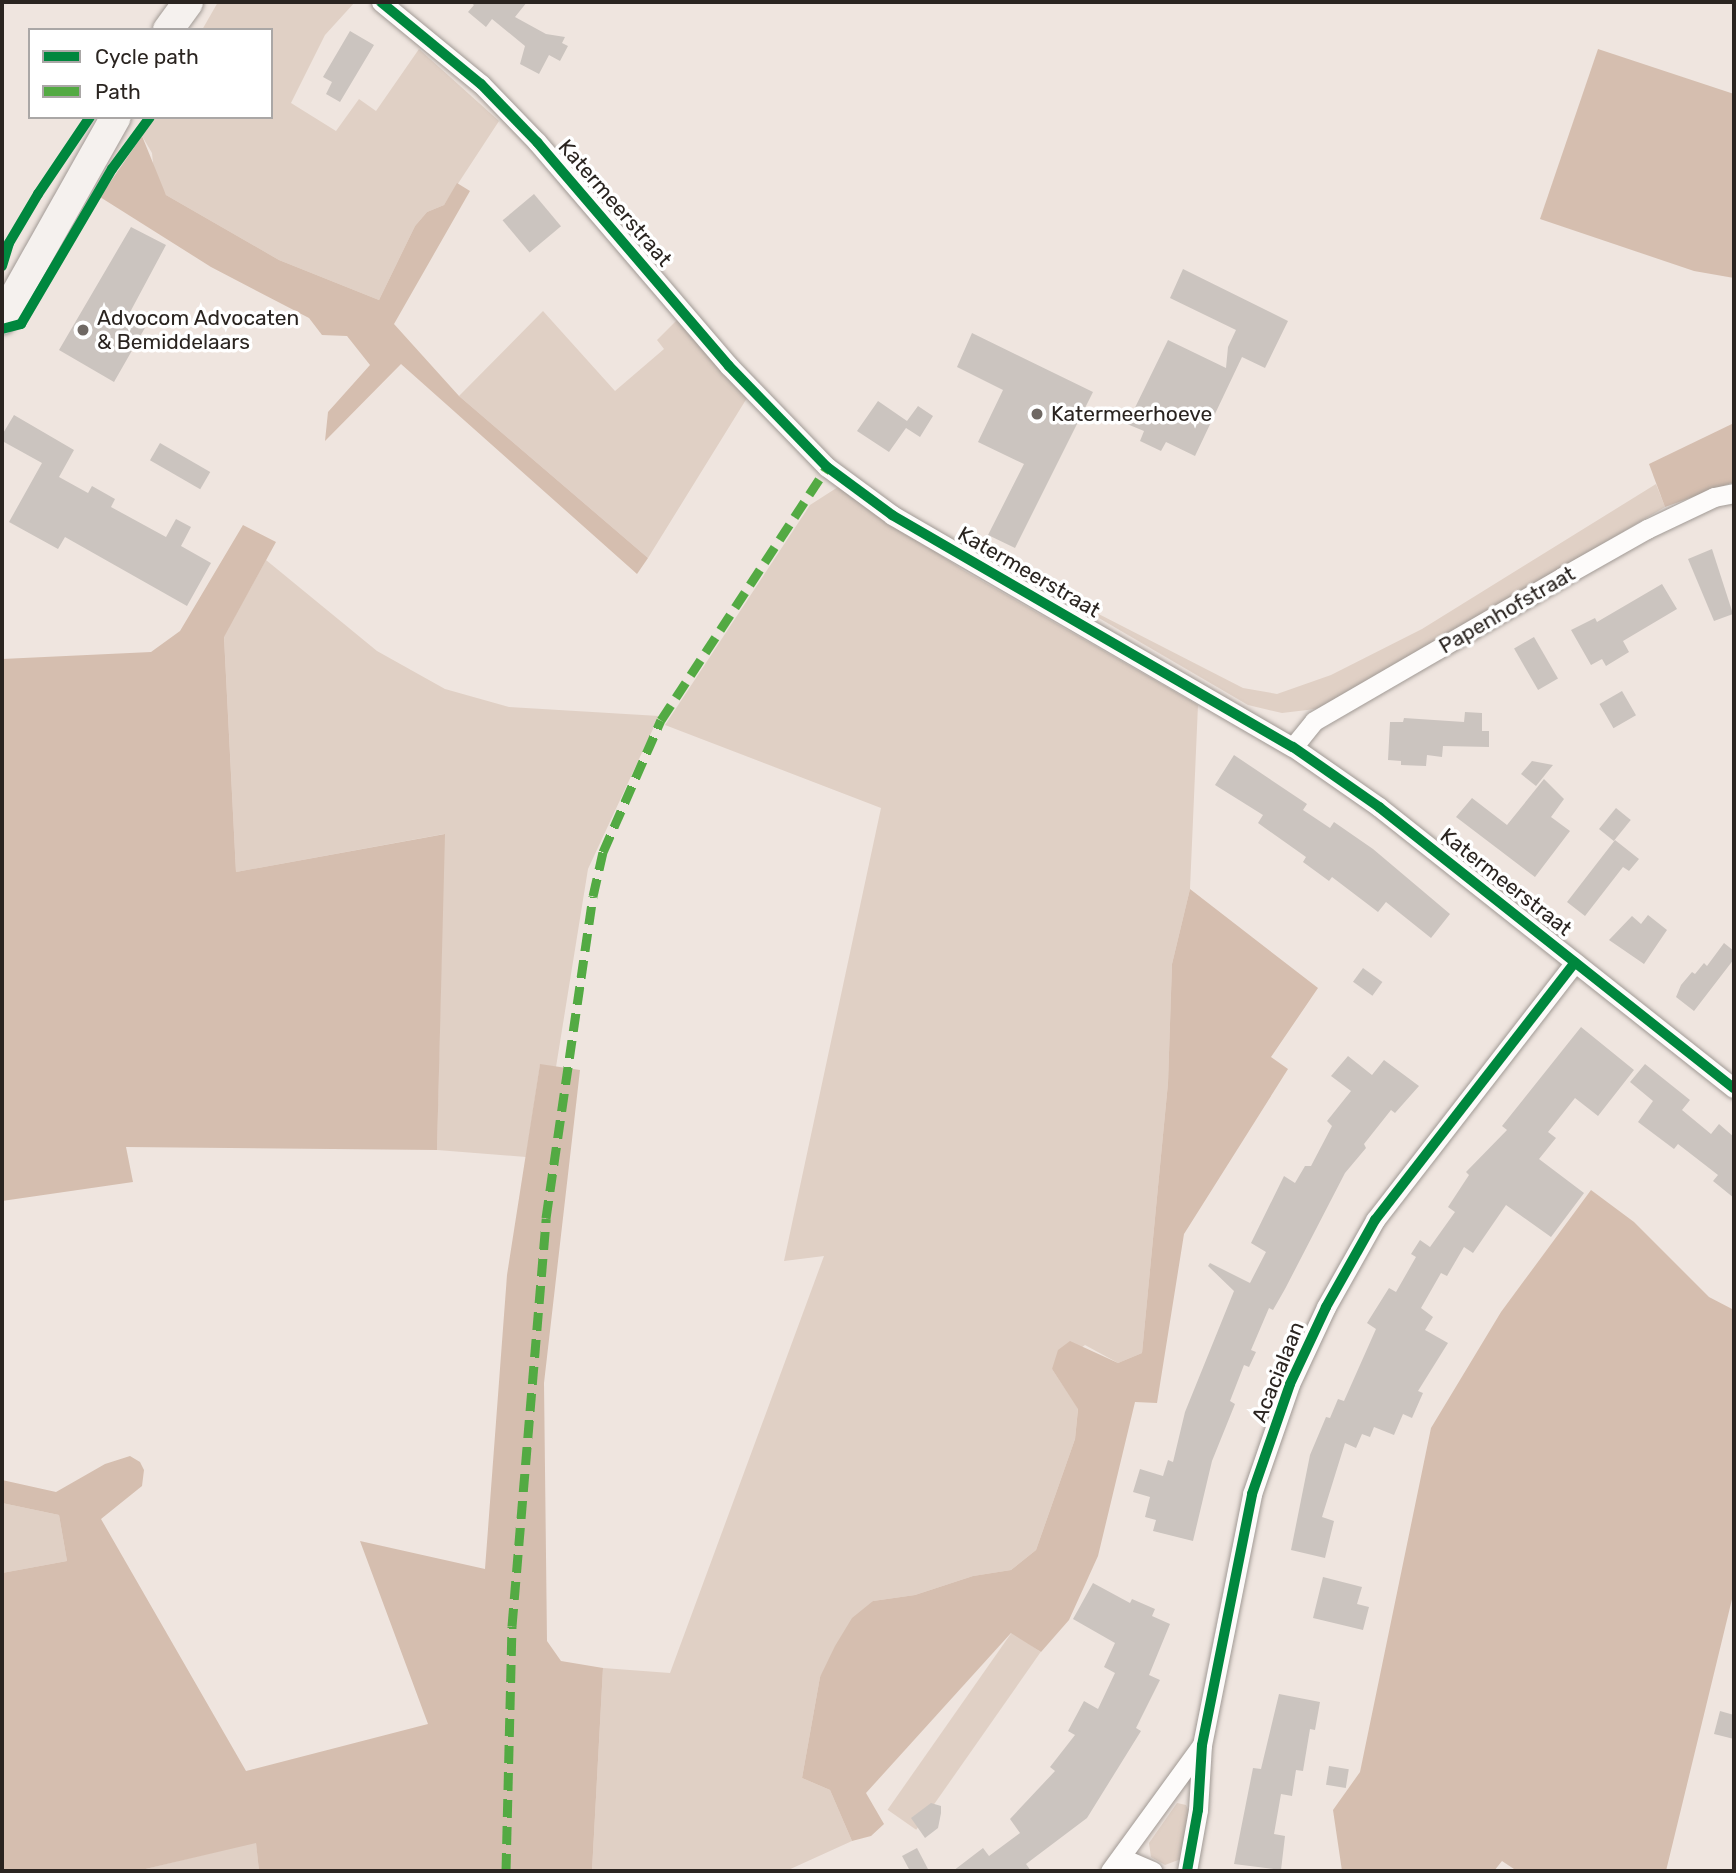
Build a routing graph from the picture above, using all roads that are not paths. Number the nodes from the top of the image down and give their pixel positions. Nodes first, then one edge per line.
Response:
1 (174, 2) edge
2 (188, 2) edge
3 (381, 2) edge
4 (166, 28) edge
5 (167, 28) edge
6 (115, 119) edge
7 (2, 319) edge
8 (1734, 493) edge
9 (1293, 747) junction
10 (1575, 962) junction
11 (1734, 1088) edge
12 (1202, 1745) junction
13 (1116, 1865) edge
14 (1152, 1871) edge
15 (1187, 1871) edge

1 - 4 main road
2 - 5 main road
3 - 9 street, Katermeerstraat
6 - 7 main road
8 - 9 street, Papenhofstraat
9 - 10 street, Katermeerstraat
10 - 11 street, Katermeerstraat
10 - 12 street, Acacialaan
12 - 13 street, Acacialaan
12 - 15 street, Acacialaan
13 - 14 street, Acacialaan

